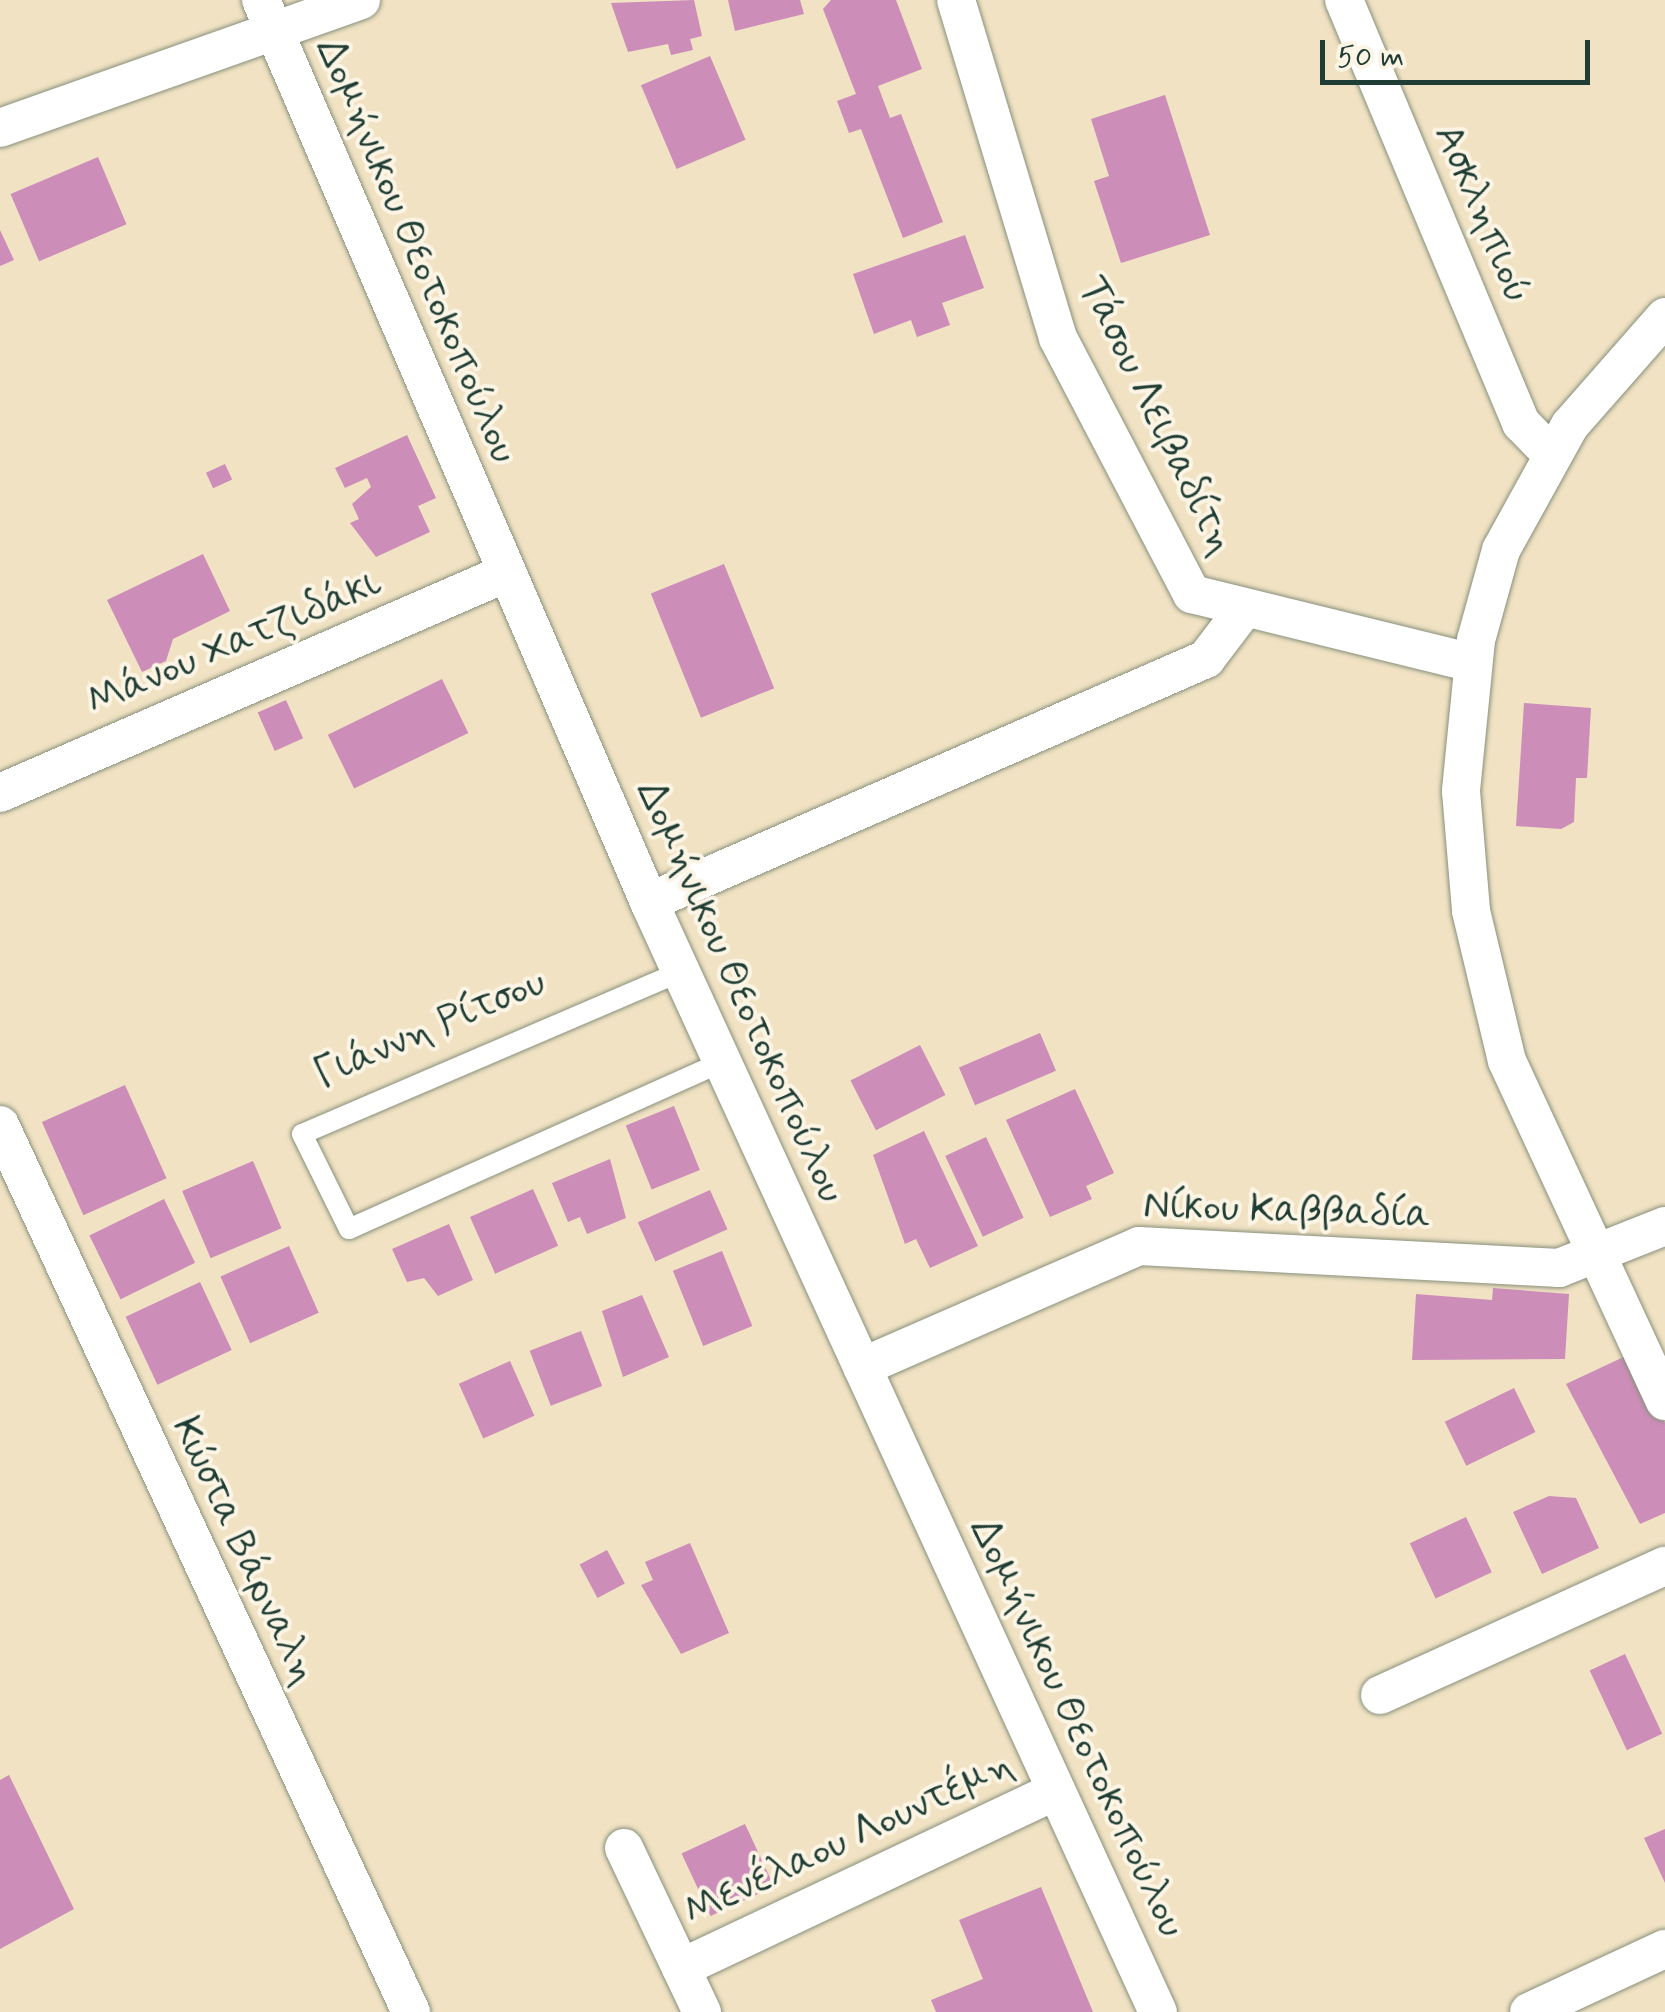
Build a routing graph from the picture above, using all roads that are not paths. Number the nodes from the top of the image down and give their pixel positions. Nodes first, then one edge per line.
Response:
1 (361, 0) edge
2 (956, 0) edge
3 (1344, 0) edge
4 (267, 13) edge
5 (0, 128) edge
6 (1665, 317) edge
7 (1551, 454) junction
8 (504, 574) junction
9 (1241, 613) junction
10 (1472, 663) junction
11 (0, 793) edge
12 (648, 902) junction
13 (680, 972) junction
14 (722, 1062) junction
15 (0, 1126) edge
16 (1665, 1226) edge
17 (1597, 1256) junction
18 (862, 1367) junction
19 (1665, 1401) edge
20 (1665, 1566) edge
21 (1380, 1695) dead end
22 (1056, 1792) junction
23 (624, 1848) dead end
24 (1665, 1950) edge
25 (680, 1968) junction
26 (411, 2012) edge
27 (702, 2012) edge
28 (1158, 2012) edge
29 (1530, 2012) edge

1 - 4 street
2 - 9 street, Τάσου Λειβαδίτη
3 - 7 street, Ασκληπιού
4 - 5 street
4 - 8 street, Δομήνικου Θεοτοκοπούλου
6 - 7 street
7 - 10 street
8 - 11 street, Μάνου Χατζιδάκι
8 - 12 street, Δομήνικου Θεοτοκοπούλου
9 - 10 street, Τάσου Λειβαδίτη
9 - 12 street
10 - 17 street
12 - 13 street, Δομήνικου Θεοτοκοπούλου
13 - 14 street, Δομήνικου Θεοτοκοπούλου
13 - 14 lane, Γιάννη Ρίτσου
14 - 18 street, Δομήνικου Θεοτοκοπούλου
15 - 26 street, Κώστα Βάρναλη
16 - 17 street, Νίκου Καββαδία
17 - 18 street, Νίκου Καββαδία
17 - 19 street
18 - 22 street, Δομήνικου Θεοτοκοπούλου
20 - 21 street
22 - 25 street, Μενέλαου Λουντέμη
22 - 28 street, Δομήνικου Θεοτοκοπούλου
23 - 25 street
24 - 29 street
25 - 27 street

